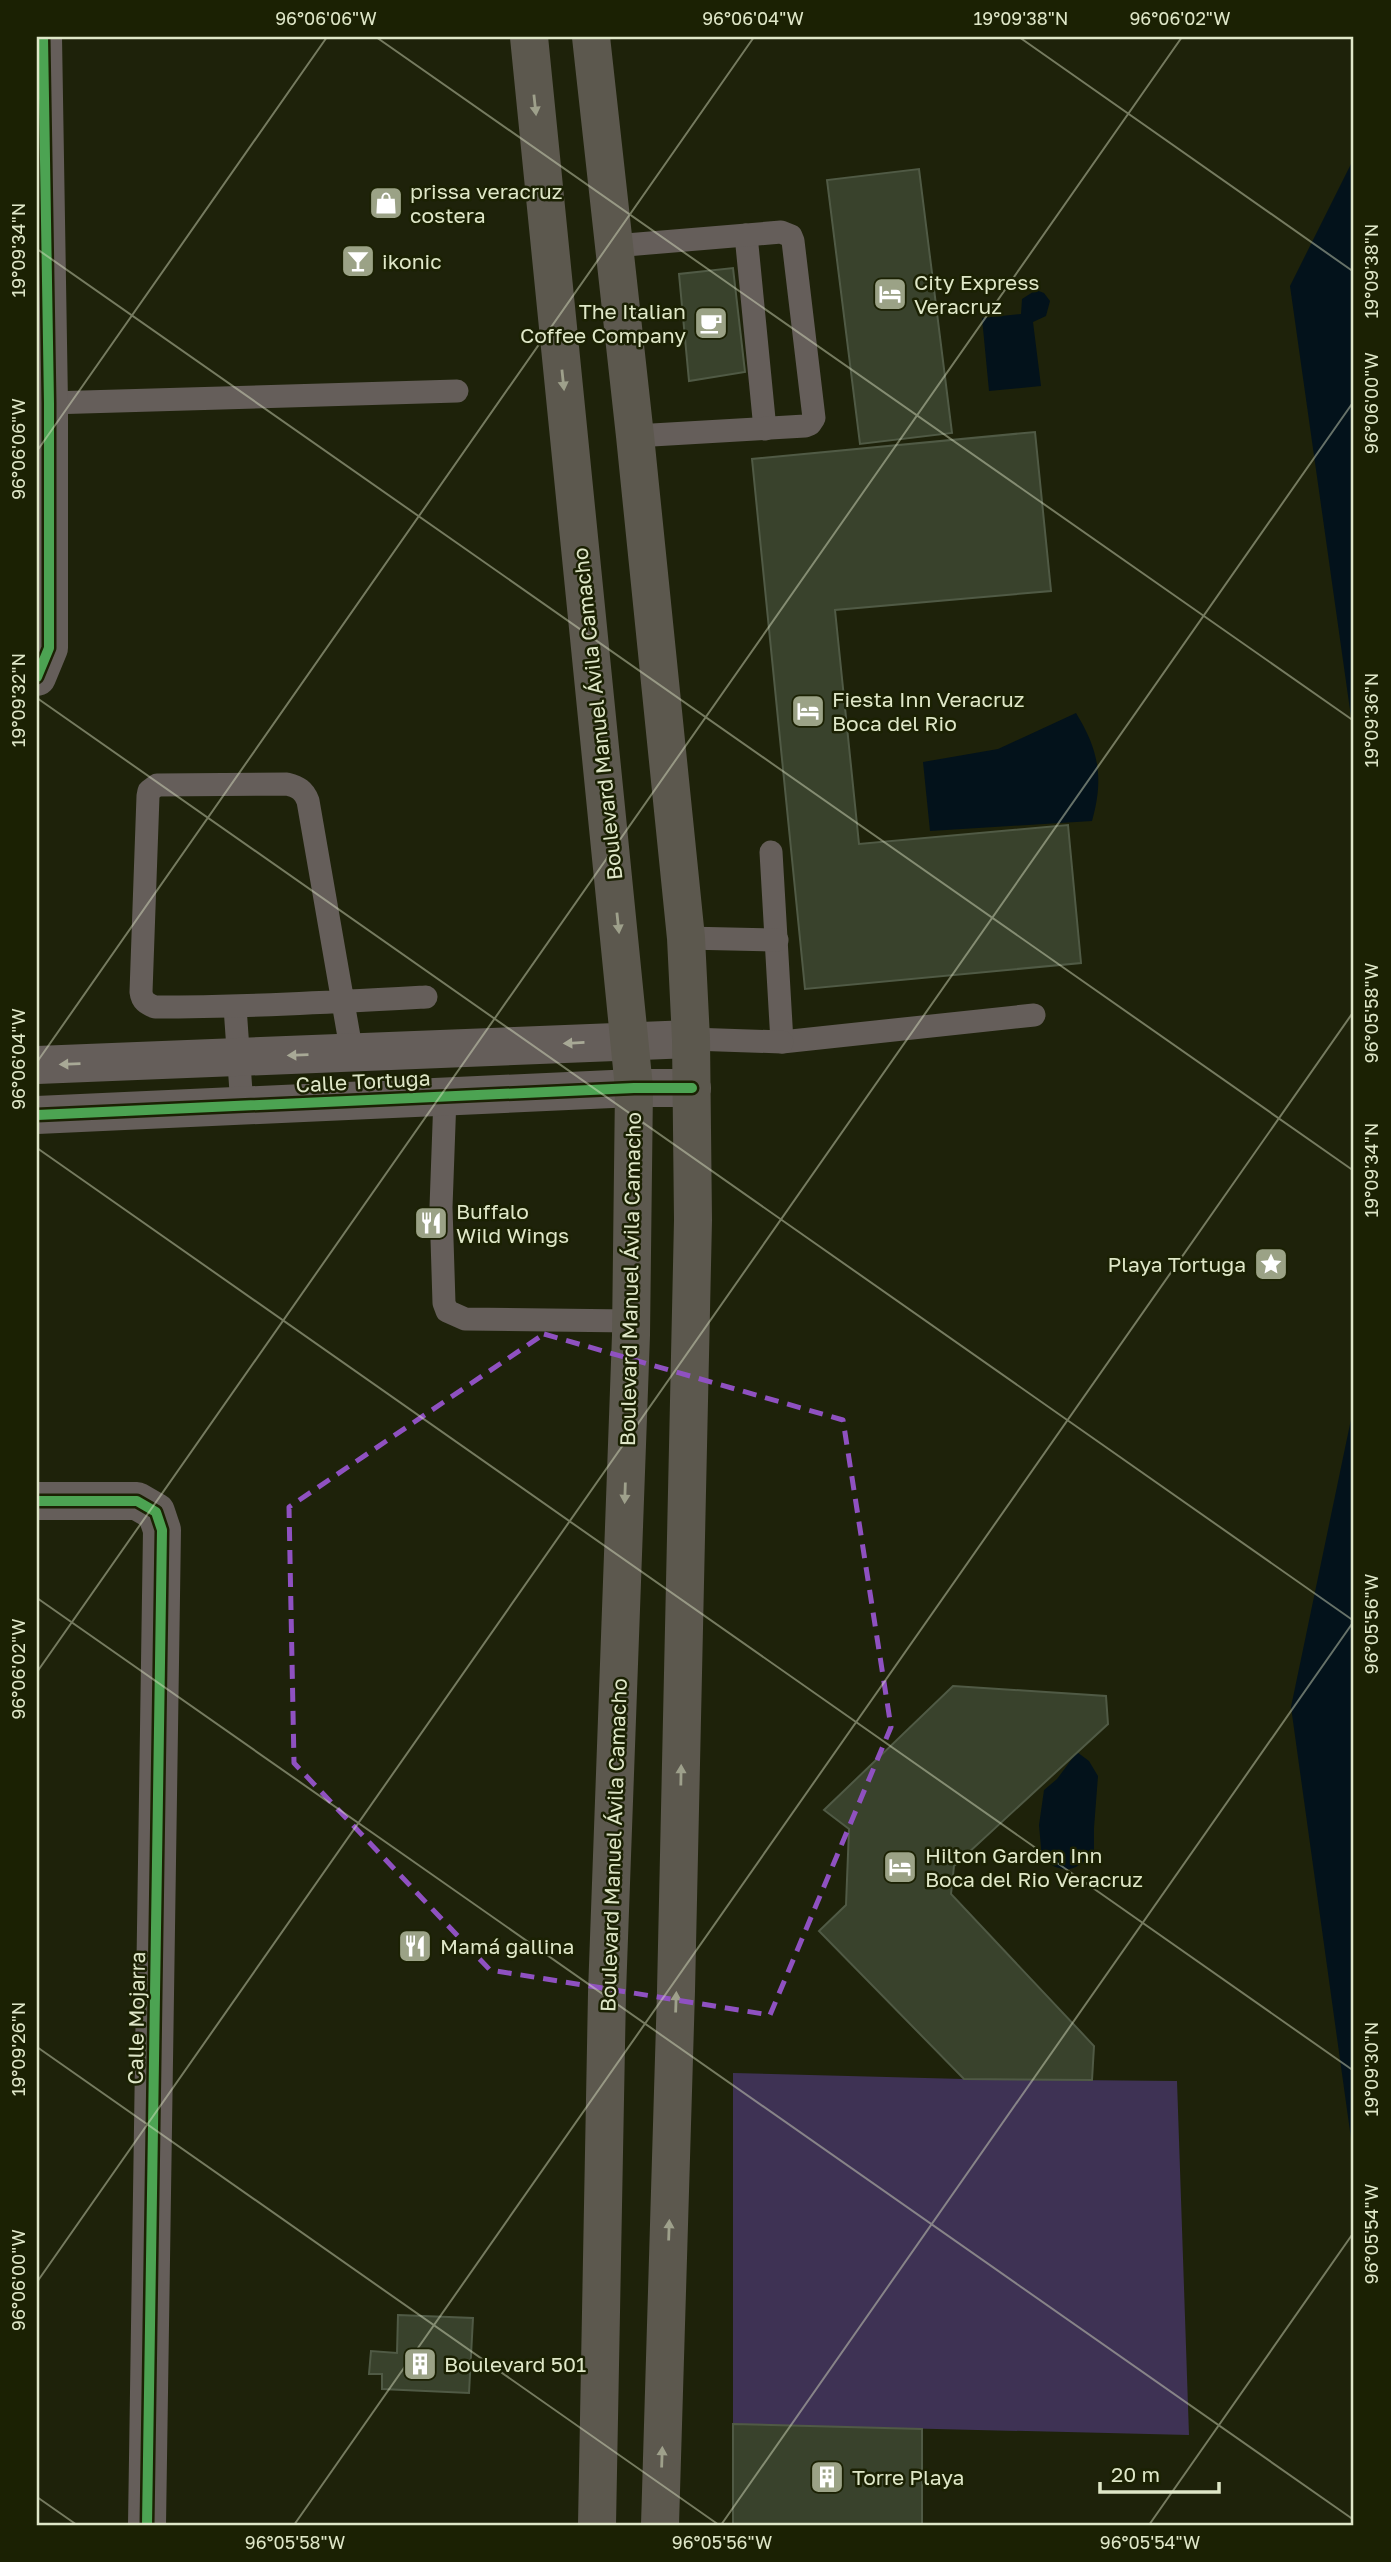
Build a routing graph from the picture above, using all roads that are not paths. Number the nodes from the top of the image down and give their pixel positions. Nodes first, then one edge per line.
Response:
1 (43, 37) edge
2 (529, 37) edge
3 (591, 37) edge
4 (746, 235) junction
5 (614, 246) junction
6 (457, 391) dead end
7 (49, 403) junction
8 (765, 429) junction
9 (635, 436) junction
10 (38, 677) edge
11 (771, 852) dead end
12 (686, 938) junction
13 (777, 940) junction
14 (426, 997) dead end
15 (342, 1002) junction
16 (234, 1007) junction
17 (1034, 1015) dead end
18 (691, 1039) junction
19 (629, 1040) junction
20 (782, 1042) junction
21 (352, 1054) junction
22 (238, 1057) junction
23 (37, 1065) edge
24 (634, 1088) junction
25 (691, 1088) junction
26 (445, 1097) junction
27 (242, 1106) junction
28 (37, 1115) edge
29 (631, 1321) junction
30 (37, 1501) edge
31 (147, 2525) edge
32 (597, 2525) edge
33 (660, 2525) edge

1 - 7 street
2 -> 19 main road, Boulevard Manuel Ávila Camacho
3 - 5 main road
4 - 5 lane
4 - 8 lane
4 - 8 lane
5 - 9 main road
6 - 7 lane
7 - 10 street
8 - 9 lane
9 - 12 main road
11 - 13 lane
12 - 13 lane
12 - 18 main road
13 - 20 lane
14 - 15 lane
15 - 16 lane
15 - 16 lane
15 - 21 lane
16 - 22 lane
17 - 20 lane
18 - 19 street, Calle Tortuga
18 - 20 lane
18 - 25 main road
19 -> 21 street, Calle Tortuga
19 - 24 main road, Boulevard Manuel Ávila Camacho
21 -> 22 street, Calle Tortuga
22 -> 23 street, Calle Tortuga
22 - 27 lane
24 - 25 street, Calle Tortuga
24 - 26 street, Calle Tortuga
24 - 29 main road, Boulevard Manuel Ávila Camacho
33 -> 25 main road
26 - 27 street, Calle Tortuga
26 - 29 lane
27 - 28 street, Calle Tortuga
29 -> 32 main road, Boulevard Manuel Ávila Camacho
30 - 31 street, Calle Mojarra

